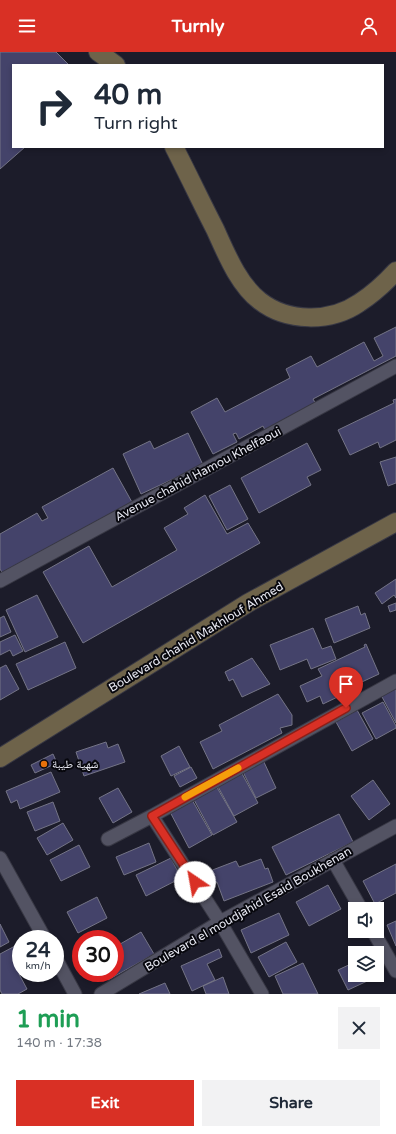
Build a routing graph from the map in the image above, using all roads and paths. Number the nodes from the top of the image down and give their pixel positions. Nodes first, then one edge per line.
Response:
1 (98, 52) edge
2 (115, 64) edge
3 (174, 148) edge
4 (396, 271) edge
5 (396, 366) edge
6 (396, 522) edge
7 (0, 582) edge
8 (396, 681) edge
9 (0, 758) edge
10 (152, 816) junction
11 (396, 826) edge
12 (108, 839) dead end
13 (0, 858) edge
14 (333, 860) junction
15 (357, 902) edge
16 (220, 922) junction
17 (40, 930) edge
18 (377, 938) edge
19 (396, 971) edge
20 (64, 974) edge
21 (75, 994) edge
22 (101, 994) edge
23 (262, 994) edge

1 - 2 main road
3 - 4 main road
5 - 7 street, Avenue chahid Hamou Khelfaoui
6 - 9 main road, Boulevard chahid Makhlouf Ahmed
8 - 10 street
10 - 12 street
10 - 16 street
11 - 14 street, Boulevard el moudjahid Esaid Boukhenan
13 - 17 street
14 - 15 street
14 - 16 street, Boulevard el moudjahid Esaid Boukhenan
16 - 22 street, Boulevard el moudjahid Esaid Boukhenan
16 - 23 street
18 - 19 street
20 - 21 street

